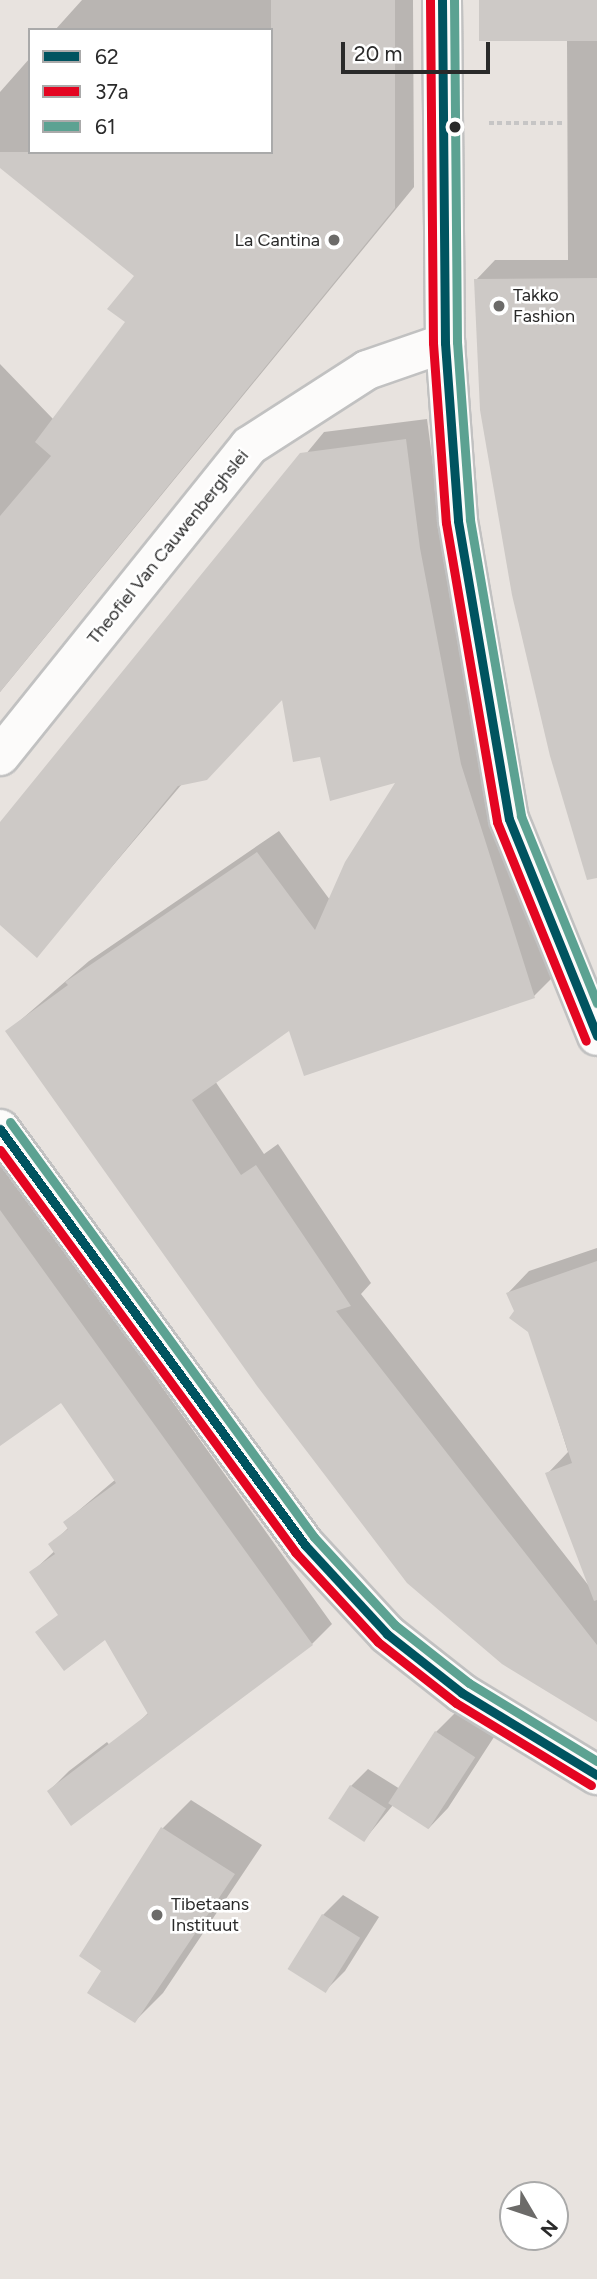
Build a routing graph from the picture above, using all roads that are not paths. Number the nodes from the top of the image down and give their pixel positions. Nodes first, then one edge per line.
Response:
1 (442, 0) edge
2 (445, 343) junction
3 (0, 756) edge
4 (597, 1036) edge
5 (0, 1129) edge
6 (597, 1775) edge

1 - 2 street
2 - 3 street, Theofiel Van Cauwenberghslei
2 - 4 street
5 - 6 street

